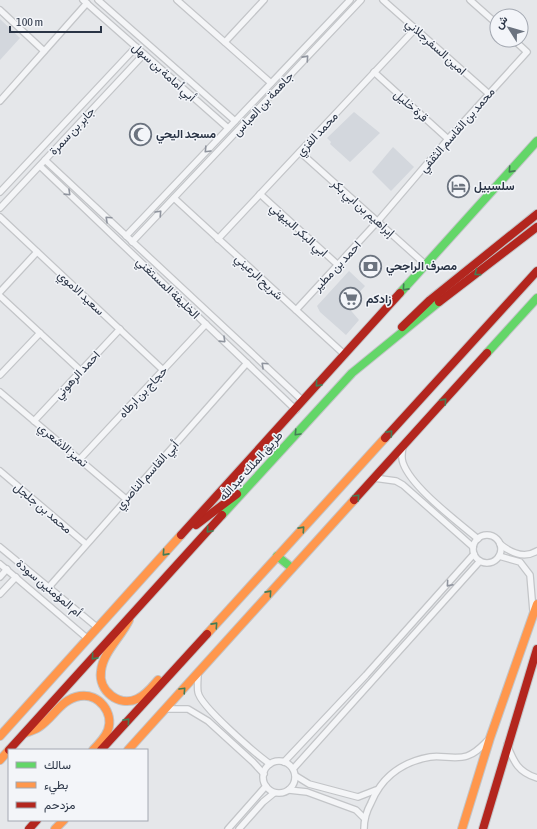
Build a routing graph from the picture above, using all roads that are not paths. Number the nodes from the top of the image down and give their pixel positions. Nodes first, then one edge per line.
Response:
1 (98, 0) edge
2 (177, 0) edge
3 (264, 0) edge
4 (350, 0) edge
5 (361, 0) edge
6 (383, 0) edge
7 (470, 0) edge
8 (85, 2) edge
9 (0, 10) edge
10 (489, 17) edge
11 (415, 29) junction
12 (225, 42) junction
13 (136, 47) junction
14 (523, 48) edge
15 (44, 51) junction
16 (144, 54) junction
17 (374, 72) junction
18 (271, 83) junction
19 (489, 94) junction
20 (0, 101) edge
21 (235, 121) junction
22 (228, 128) junction
23 (448, 139) junction
24 (537, 141) edge
25 (300, 152) junction
26 (45, 160) junction
27 (40, 166) junction
28 (0, 192) edge
29 (260, 194) junction
30 (174, 198) junction
31 (0, 208) edge
32 (537, 214) edge
33 (0, 217) edge
34 (378, 221) junction
35 (537, 227) edge
36 (126, 236) junction
37 (218, 239) junction
38 (132, 242) junction
39 (38, 252) junction
40 (426, 264) junction
41 (338, 265) junction
42 (537, 271) edge
43 (0, 292) edge
44 (0, 296) edge
45 (537, 298) edge
46 (296, 310) junction
47 (206, 324) junction
48 (120, 329) junction
49 (40, 333) junction
50 (345, 355) junction
51 (247, 363) junction
52 (163, 370) junction
53 (81, 371) junction
54 (352, 373) junction
55 (0, 375) edge
56 (0, 392) edge
57 (303, 401) junction
58 (296, 410) junction
59 (34, 421) junction
60 (403, 447) junction
61 (80, 459) junction
62 (0, 471) edge
63 (374, 478) junction
64 (251, 483) junction
65 (126, 499) junction
66 (478, 539) junction
67 (177, 540) junction
68 (86, 544) junction
69 (500, 544) junction
70 (0, 547) edge
71 (473, 547) junction
72 (537, 551) edge
73 (474, 554) junction
74 (277, 556) junction
75 (499, 556) junction
76 (480, 561) junction
77 (0, 564) edge
78 (292, 568) junction
79 (7, 569) junction
80 (0, 577) edge
81 (16, 577) junction
82 (49, 587) junction
83 (0, 594) edge
84 (537, 604) edge
85 (534, 614) junction
86 (131, 617) junction
87 (98, 628) junction
88 (88, 639) junction
89 (537, 649) edge
90 (182, 661) junction
91 (198, 674) junction
92 (166, 709) junction
93 (25, 733) junction
94 (0, 736) edge
95 (490, 738) junction
96 (507, 745) junction
97 (10, 749) edge
98 (94, 749) edge
99 (102, 749) edge
100 (129, 749) edge
101 (8, 751) edge
102 (0, 760) edge
103 (284, 762) junction
104 (270, 764) junction
105 (293, 769) junction
106 (264, 774) junction
107 (296, 776) junction
108 (537, 778) edge
109 (266, 786) junction
110 (289, 790) junction
111 (376, 790) junction
112 (274, 793) junction
113 (364, 818) junction
114 (37, 821) edge
115 (63, 821) edge
116 (29, 829) edge
117 (55, 829) edge
118 (228, 829) edge
119 (240, 829) edge
120 (364, 829) edge
121 (462, 829) edge
122 (483, 829) edge

1 - 21 street, أبي أمامة بن سهل
2 - 12 street
3 - 12 street
4 - 18 street, جاهمة بن العباس
30 -> 5 street, جاهمة بن العباس
6 - 11 street, امين السفرجلاني
7 - 10 street
8 - 13 street, أبي أمامة بن سهل
8 - 15 street
9 - 15 street
11 - 17 street, محمد الفزي
11 - 19 street, امين السفرجلاني
12 - 18 street
13 - 16 street, أبي أمامة بن سهل
13 - 28 street, جابر بن سمرة
14 - 19 street, محمد بن القاسم الثقفي
15 - 20 street
16 - 22 street, أبي أمامة بن سهل
16 - 26 street, جابر بن سمرة
17 - 23 street, قرة خليل
17 - 25 street, محمد الفزي
18 - 21 street, جاهمة بن العباس
19 - 23 street, محمد بن القاسم الثقفي
21 - 22 street, جاهمة بن العباس
22 -> 36 street, جاهمة بن العباس
23 - 34 street, محمد بن القاسم الثقفي
24 -> 40 main road
25 - 29 street, محمد الفزي
25 - 34 street, إبراهيم بن ابي بكر
26 - 27 street, جابر بن سمرة
36 -> 26 street, الخليفة المستغني
27 - 31 street, جابر بن سمرة
27 -> 47 street, الخليفة المستغني
29 - 37 street, محمد الفزي
29 - 41 street, ابي البكر البيهني
30 - 37 street, شريح الرعيني
38 -> 30 street, جاهمة بن العباس
32 - 54 main road
33 - 39 street, سعيد الاموي
34 - 40 street, إبراهيم بن ابي بكر
34 - 41 street, احمد بن مطير
35 -> 54 main road, طريق الملك عبدالله
36 - 38 street, الخليفة المستغني
37 - 46 street, شريح الرعيني
57 -> 38 street, الخليفة المستغني
39 - 43 street
39 - 48 street, سعيد الاموي
40 -> 50 main road
41 - 46 street, احمد بن مطير
74 -> 42 main road
44 - 49 street
60 -> 45 main road
46 - 50 street, شريح الرعيني
47 -> 51 street, الخليفة المستغني
47 - 52 street, حجاج بن ارطاه
48 - 52 street, سعيد الاموي
48 - 53 street, احمد الرهوني
49 - 53 street
49 - 55 street
50 -> 57 main road
51 - 58 street, الخليفة المستغني
51 - 65 street, أبي القاسم الناصري
52 - 61 street, حجاج بن ارطاه
53 - 59 street, احمد الرهوني
54 -> 64 main road, طريق الملك عبدالله
56 - 59 street, تميز الاشعري
57 - 58 main road
58 - 67 main road
59 - 61 street, تميز الاشعري
60 - 63 main road
60 - 66 street
61 - 65 street, تميز الاشعري
62 - 68 street, محمد بن جلجل
63 - 71 street
78 -> 63 main road
64 - 67 main road
64 -> 86 main road, طريق الملك عبدالله
65 - 68 street, أبي القاسم الناصري
66 - 69 street
66 - 71 street
67 -> 87 main road
68 - 82 street, أبي القاسم الناصري
69 - 72 street
69 - 75 street
70 - 82 street, أم المؤمنين سودة
71 - 73 street
73 - 76 street
73 -> 103 street
74 - 78 main road
90 -> 74 main road
75 - 76 street
75 - 85 street
76 - 105 street
77 - 79 street, أم المؤمنين سودة
91 -> 78 main road
79 - 80 street
79 - 81 street, أم المؤمنين سودة
81 - 83 street
81 - 88 street, أم المؤمنين سودة
82 - 87 street, أم المؤمنين سودة
84 - 85 main road
85 - 95 main road
86 - 90 main road
86 -> 93 main road, طريق الملك عبدالله
87 - 88 main road
88 - 94 main road
89 - 96 main road
99 -> 90 main road
92 -> 91 main road
91 - 104 street
92 - 100 main road
92 - 106 street
93 - 97 main road, طريق الملك عبدالله
93 - 98 main road
95 - 111 street
95 - 121 main road
96 - 108 street
96 - 122 main road
101 - 102 main road, طريق الملك عبدالله
103 - 104 street
103 - 105 street
104 - 106 street
105 - 107 street
106 - 109 street
107 - 110 street
107 - 111 street
109 - 112 street
109 - 118 street
110 - 112 street
110 - 113 street
111 - 113 street
112 - 119 street
113 - 120 street
114 - 116 main road
115 - 117 main road

